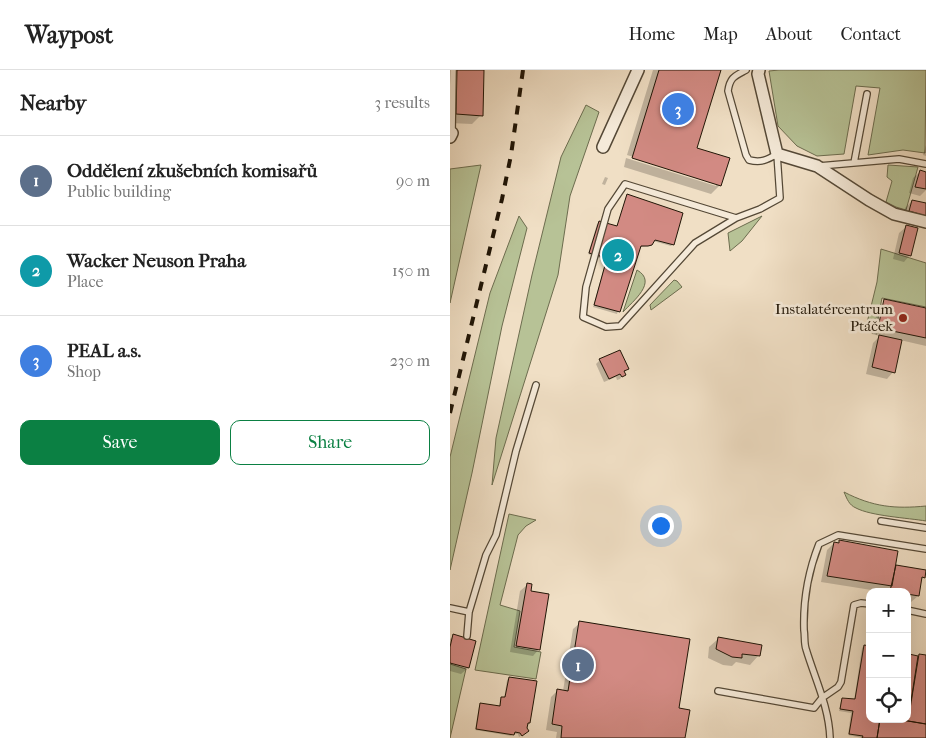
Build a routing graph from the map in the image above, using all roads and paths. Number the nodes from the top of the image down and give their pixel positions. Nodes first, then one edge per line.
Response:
1 (453, 70) edge
2 (638, 70) edge
3 (746, 70) edge
4 (759, 70) edge
5 (867, 94) dead end
6 (451, 135) edge
7 (603, 147) dead end
8 (777, 154) junction
9 (854, 163) junction
10 (926, 164) edge
11 (817, 166) junction
12 (736, 218) junction
13 (926, 222) edge
14 (536, 385) dead end
15 (881, 522) dead end
16 (926, 528) edge
17 (926, 549) edge
18 (866, 604) edge
19 (450, 608) edge
20 (911, 611) edge
21 (469, 612) junction
22 (926, 614) edge
23 (467, 636) dead end
24 (718, 691) dead end
25 (822, 698) junction
26 (830, 738) edge

1 - 6 lane
2 - 7 street
3 - 8 lane
4 - 8 street
5 - 9 lane
8 - 11 street
8 - 12 lane
9 - 10 lane
9 - 11 lane
11 - 13 street
12 - 12 lane
14 - 21 lane
15 - 16 lane
17 - 25 lane
18 - 25 lane
19 - 21 lane
20 - 22 lane
21 - 23 lane
24 - 25 lane
25 - 26 lane

